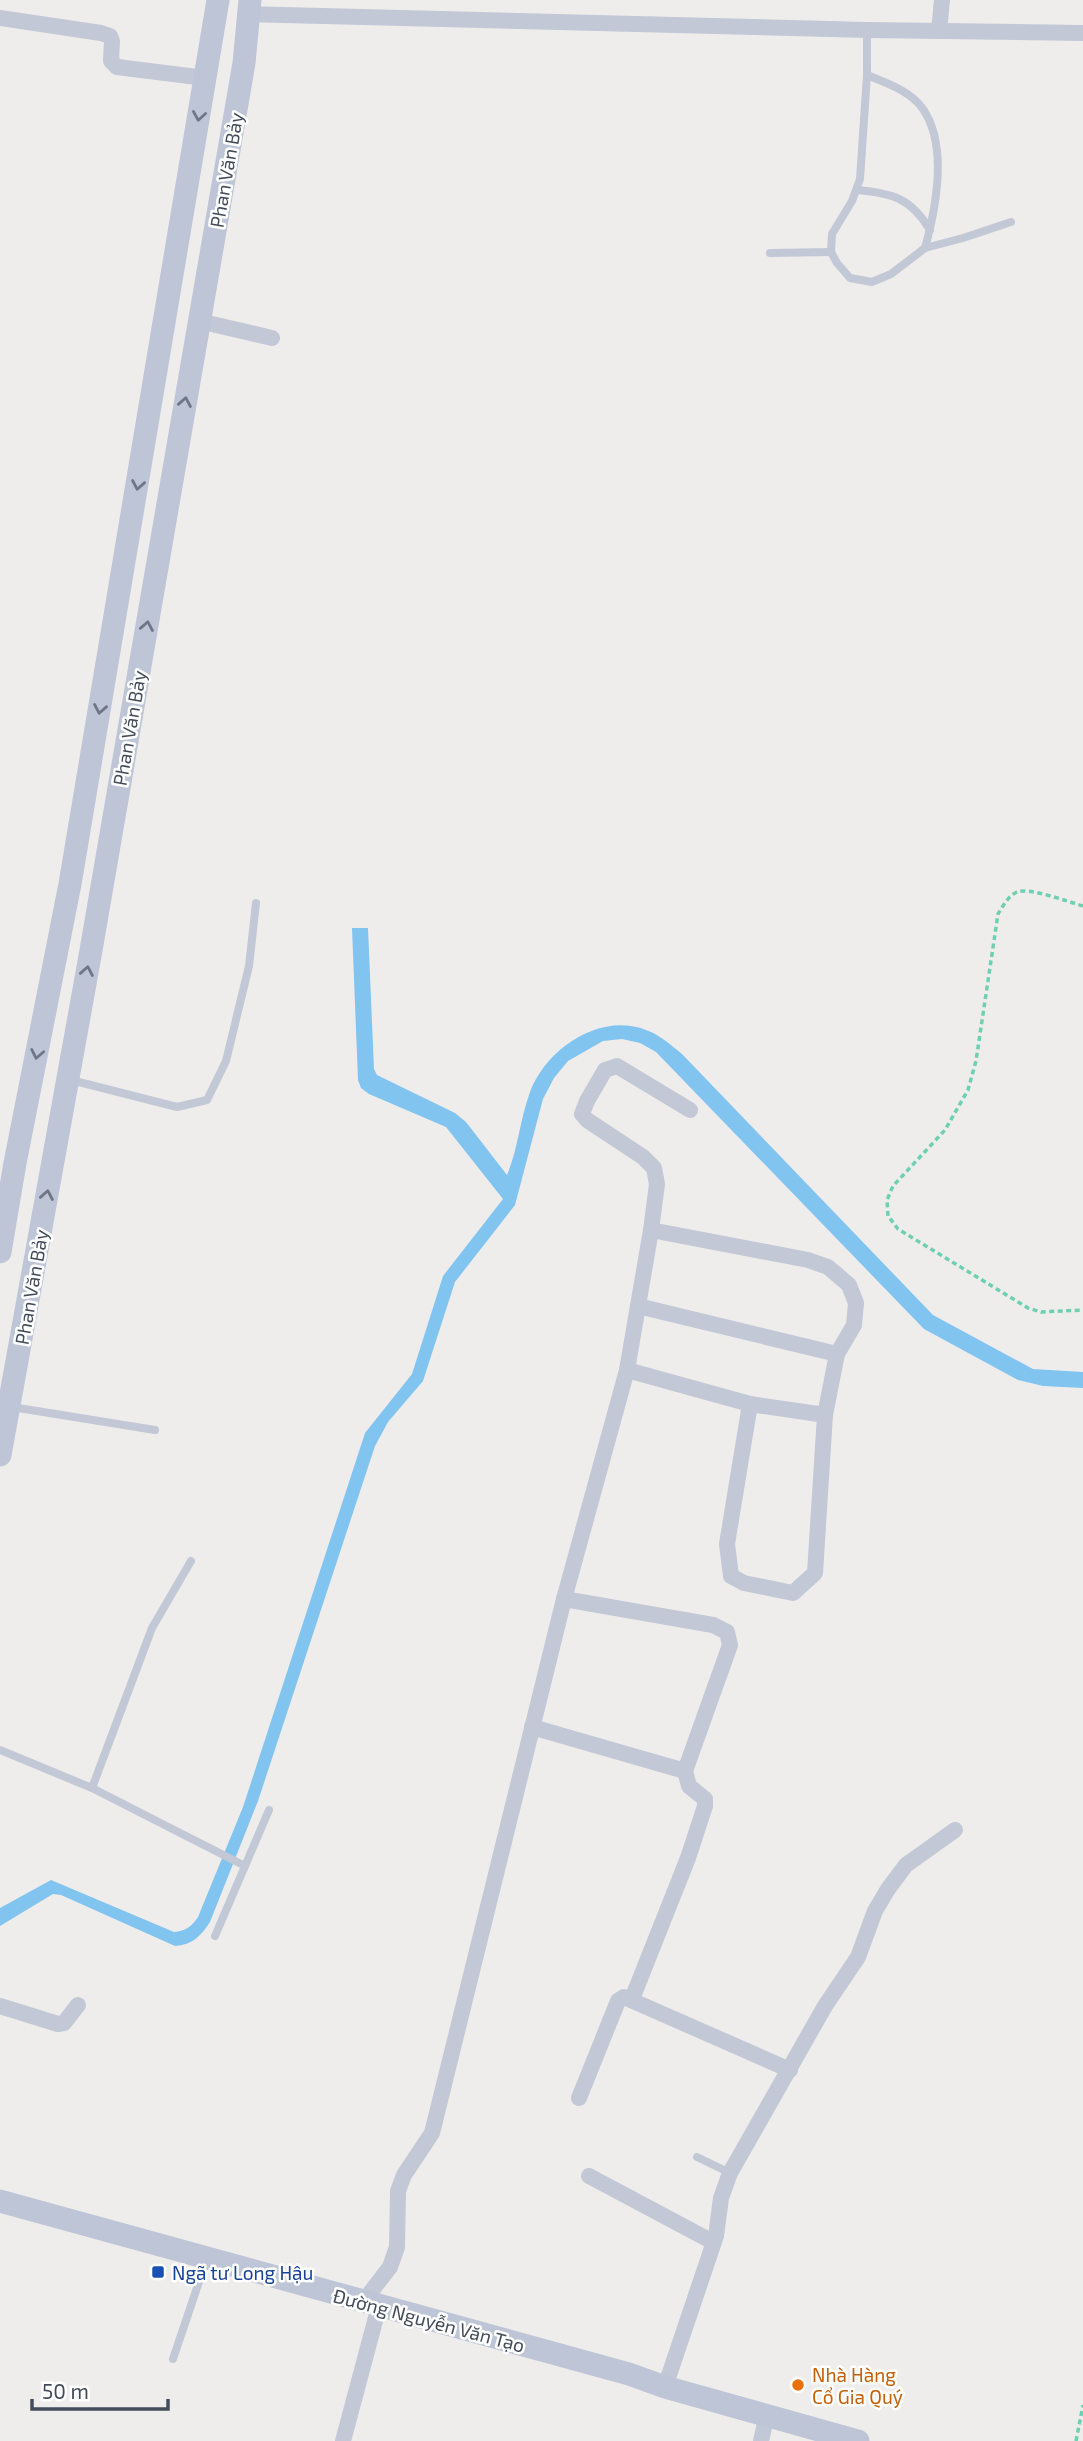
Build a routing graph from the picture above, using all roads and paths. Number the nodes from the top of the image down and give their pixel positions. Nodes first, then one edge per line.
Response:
1 (942, 0) edge
2 (218, 6) edge
3 (250, 7) edge
4 (0, 18) edge
5 (867, 30) junction
6 (939, 31) junction
7 (1083, 33) edge
8 (867, 75) junction
9 (205, 78) junction
10 (857, 190) junction
11 (1011, 222) dead end
12 (930, 230) junction
13 (925, 248) junction
14 (831, 252) junction
15 (770, 253) dead end
16 (199, 321) junction
17 (272, 338) dead end
18 (256, 903) dead end
19 (1083, 906) edge
20 (68, 1079) junction
21 (690, 1110) dead end
22 (651, 1230) junction
23 (0, 1252) edge
24 (638, 1306) junction
25 (1083, 1310) edge
26 (837, 1354) junction
27 (627, 1370) junction
28 (750, 1404) junction
29 (9, 1407) junction
30 (825, 1415) junction
31 (155, 1430) dead end
32 (0, 1455) edge
33 (191, 1561) dead end
34 (564, 1600) junction
35 (532, 1727) junction
36 (0, 1750) edge
37 (685, 1771) junction
38 (92, 1788) junction
39 (269, 1810) dead end
40 (955, 1829) dead end
41 (241, 1864) junction
42 (215, 1936) dead end
43 (632, 1999) junction
44 (78, 2005) dead end
45 (0, 2006) edge
46 (790, 2070) junction
47 (579, 2098) dead end
48 (697, 2157) dead end
49 (730, 2173) junction
50 (589, 2176) dead end
51 (0, 2201) edge
52 (713, 2242) junction
53 (207, 2259) junction
54 (371, 2304) junction
55 (173, 2359) dead end
56 (665, 2386) junction
57 (1083, 2405) edge
58 (767, 2414) junction
59 (343, 2441) edge
60 (761, 2441) edge
61 (858, 2441) edge
62 (1076, 2441) edge

1 - 6 street
2 - 3 main road
2 - 9 main road, Phan Văn Bảy
3 - 5 street
3 - 16 main road, Phan Văn Bảy
4 - 9 street
5 - 6 street
5 - 8 lane
6 - 7 street
8 - 10 lane
8 - 12 lane
9 -> 23 main road, Phan Văn Bảy
10 - 12 lane
10 - 14 lane
11 - 13 lane
12 - 13 lane
13 - 14 lane
14 - 15 lane
16 - 17 street
20 -> 16 main road, Phan Văn Bảy
18 - 20 lane
19 - 25 path
29 -> 20 main road, Phan Văn Bảy
21 - 22 street
22 - 24 street
22 - 26 street
24 - 26 street
24 - 27 street
26 - 30 street
27 - 28 street
27 - 34 street
28 - 30 street
28 - 30 street
29 - 31 lane
29 - 32 main road, Phan Văn Bảy
33 - 38 lane
34 - 35 street
34 - 37 street
35 - 37 street
35 - 54 street
36 - 38 lane
37 - 43 street
38 - 41 lane
39 - 41 lane
40 - 46 street
41 - 42 lane
43 - 46 street
43 - 47 street
44 - 45 street
46 - 49 street
48 - 49 lane
49 - 52 street
50 - 52 street
51 - 53 main road, Đường Nguyễn Văn Tạo
52 - 56 street
53 - 54 main road, Đường Nguyễn Văn Tạo
53 - 55 lane
54 - 56 main road, Đường Nguyễn Văn Tạo
54 - 59 street
56 - 58 main road, Đường Nguyễn Văn Tạo
57 - 62 path
58 - 60 street
58 - 61 main road, Đường Nguyễn Văn Tạo

